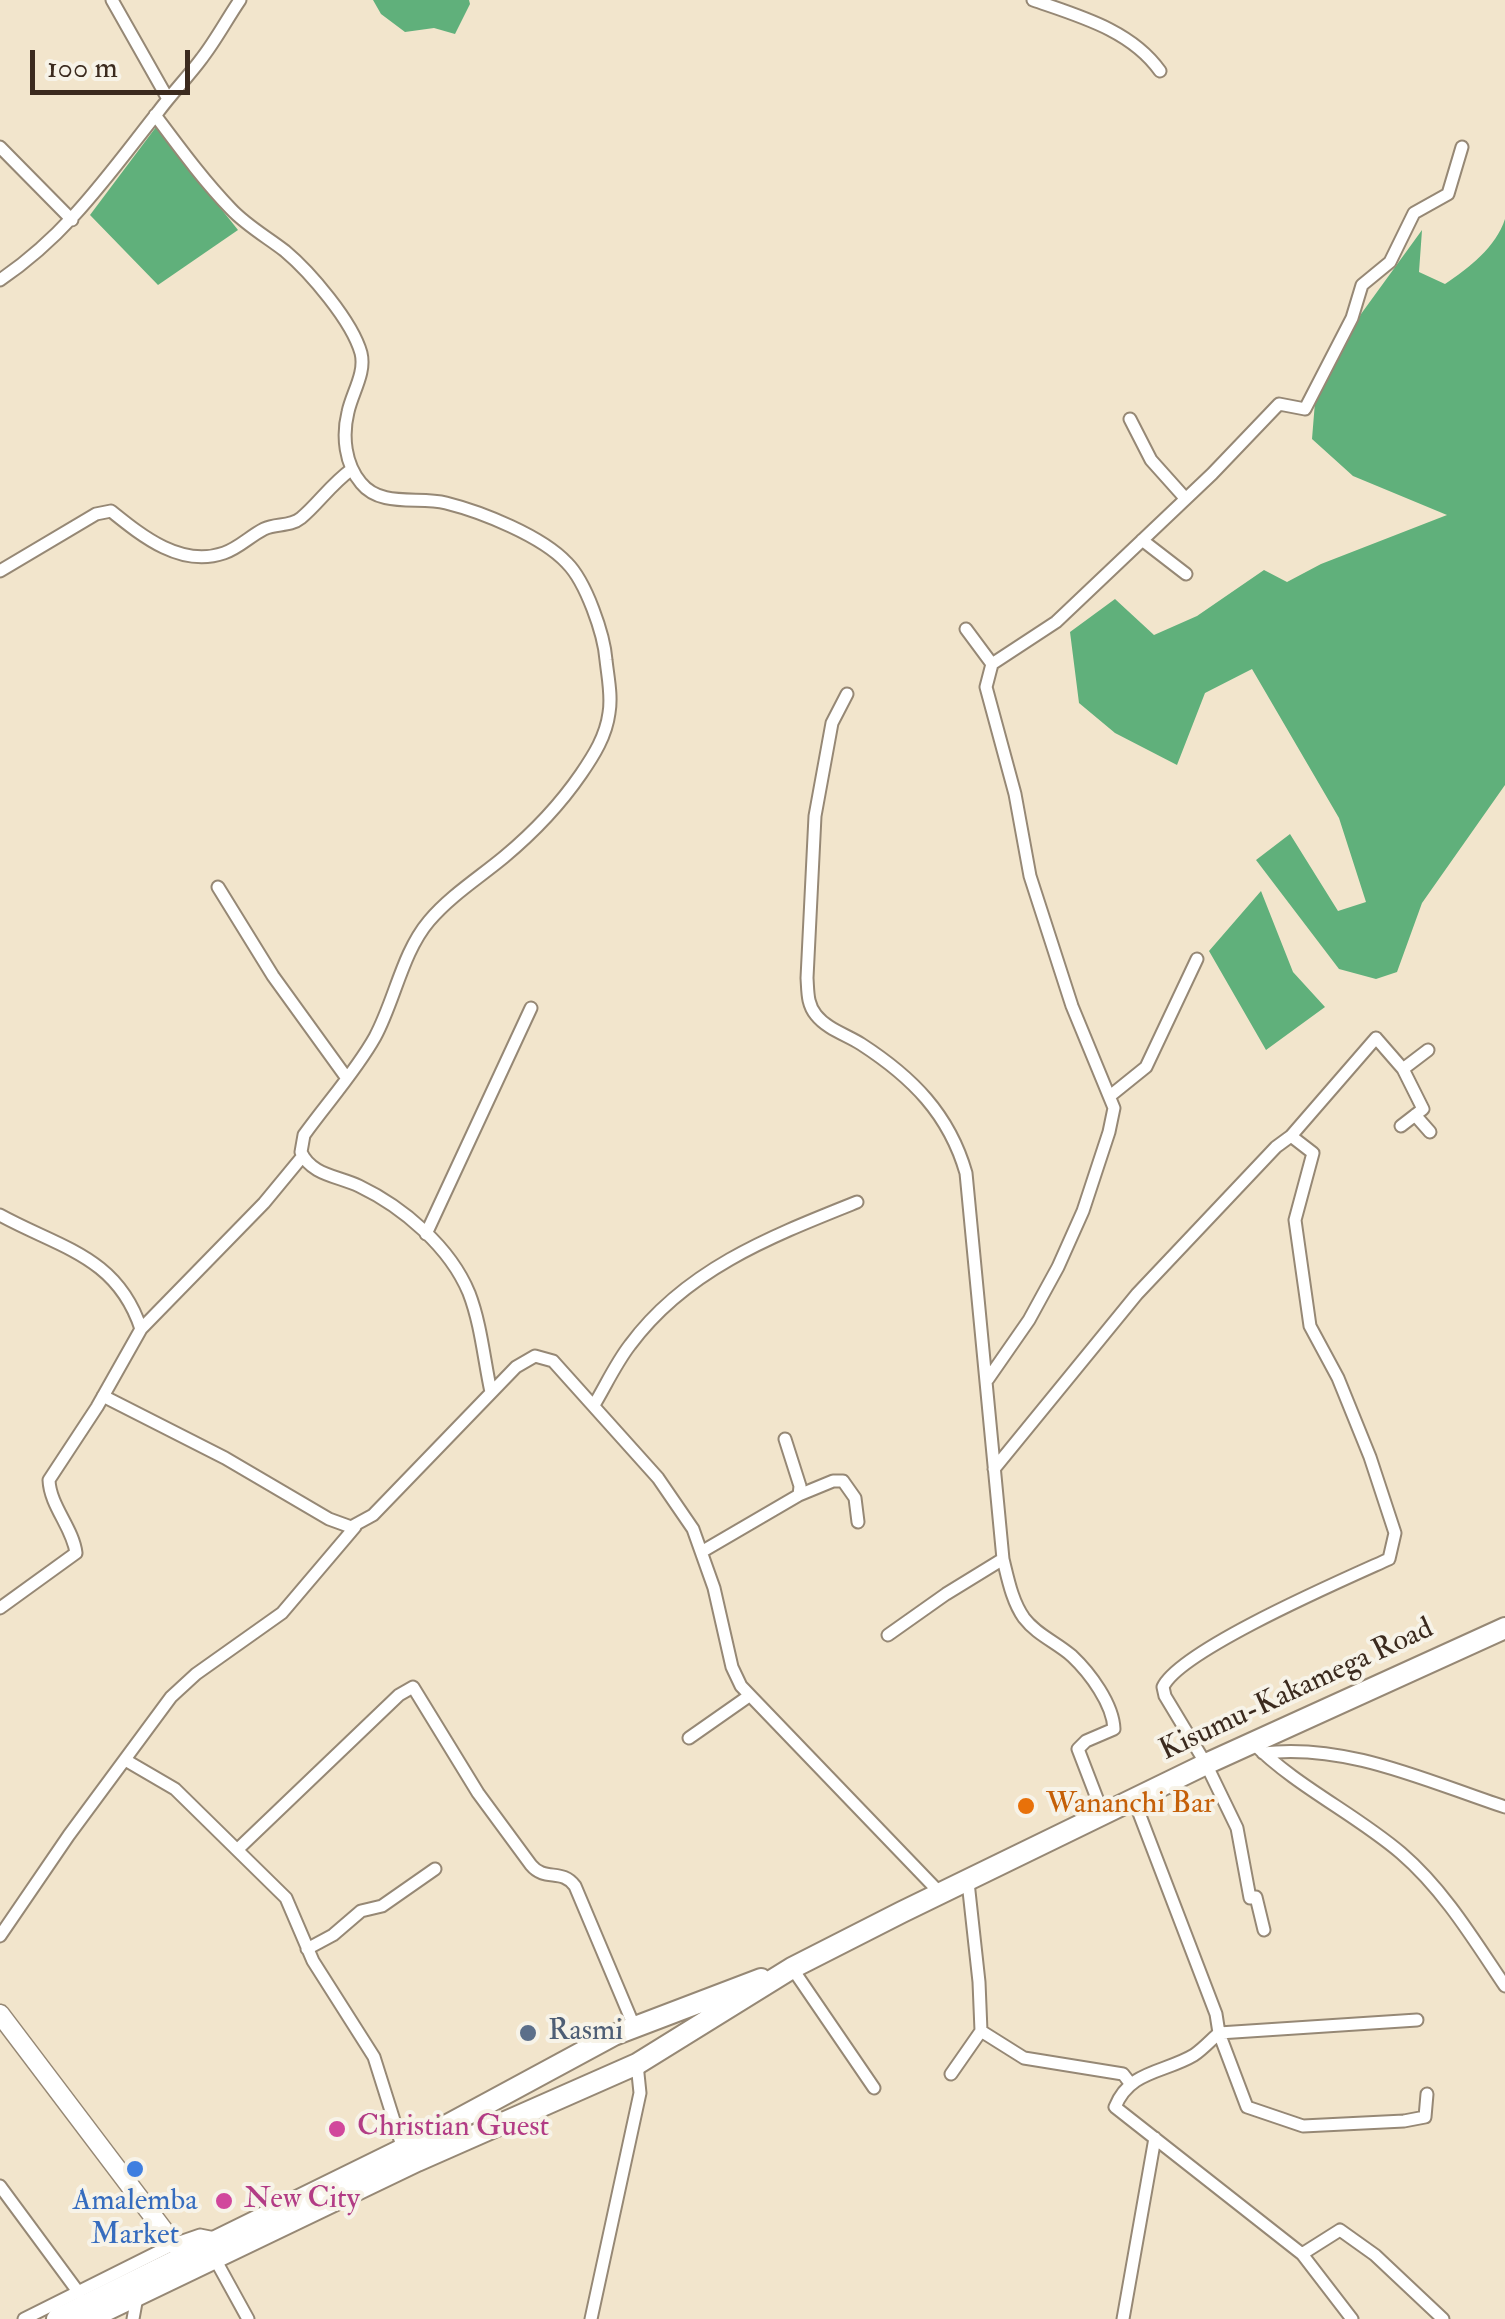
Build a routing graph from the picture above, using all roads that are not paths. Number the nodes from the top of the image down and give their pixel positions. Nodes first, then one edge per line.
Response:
1 (112, 0) edge
2 (240, 0) edge
3 (1033, 0) edge
4 (1160, 72) dead end
5 (168, 99) junction
6 (155, 115) junction
7 (0, 147) edge
8 (1462, 147) dead end
9 (72, 220) junction
10 (0, 280) edge
11 (1130, 418) dead end
12 (352, 470) junction
13 (1186, 498) junction
14 (1142, 540) junction
15 (0, 571) edge
16 (1186, 574) dead end
17 (966, 628) dead end
18 (992, 664) junction
19 (847, 694) dead end
20 (218, 887) dead end
21 (1197, 958) dead end
22 (532, 1008) dead end
23 (1428, 1050) dead end
24 (1403, 1069) junction
25 (346, 1077) junction
26 (1110, 1096) junction
27 (1415, 1115) junction
28 (1401, 1126) dead end
29 (1430, 1132) dead end
30 (1291, 1136) junction
31 (302, 1157) junction
32 (857, 1202) dead end
33 (0, 1215) edge
34 (426, 1234) junction
35 (141, 1329) junction
36 (988, 1378) junction
37 (491, 1392) junction
38 (103, 1396) junction
39 (594, 1405) junction
40 (786, 1439) dead end
41 (994, 1469) junction
42 (799, 1494) junction
43 (858, 1522) dead end
44 (355, 1527) junction
45 (703, 1551) junction
46 (1003, 1559) junction
47 (0, 1608) edge
48 (1505, 1628) edge
49 (888, 1635) dead end
50 (749, 1696) junction
51 (689, 1738) dead end
52 (1258, 1748) junction
53 (128, 1760) junction
54 (1206, 1764) junction
55 (1134, 1800) junction
56 (1505, 1806) edge
57 (1103, 1814) junction
58 (238, 1849) junction
59 (435, 1869) dead end
60 (968, 1882) junction
61 (942, 1895) junction
62 (1264, 1930) dead end
63 (0, 1936) edge
64 (307, 1948) junction
65 (792, 1968) junction
66 (1505, 1986) edge
67 (0, 2014) edge
68 (1416, 2020) dead end
69 (634, 2026) junction
70 (981, 2031) junction
71 (1218, 2033) junction
72 (592, 2047) junction
73 (637, 2064) junction
74 (950, 2074) dead end
75 (607, 2079) junction
76 (1130, 2084) junction
77 (874, 2088) dead end
78 (1426, 2094) dead end
79 (1155, 2138) junction
80 (404, 2149) junction
81 (0, 2186) edge
82 (174, 2244) junction
83 (216, 2249) junction
84 (1302, 2254) junction
85 (79, 2294) junction
86 (136, 2296) junction
87 (24, 2319) edge
88 (56, 2319) edge
89 (88, 2319) edge
90 (133, 2319) edge
91 (248, 2319) edge
92 (591, 2319) edge
93 (1123, 2319) edge
94 (1352, 2319) edge
95 (1443, 2319) edge

1 - 5 street
2 - 5 street
3 - 4 street
5 - 6 street
6 - 9 street
6 - 12 street
7 - 9 street
8 - 13 street
9 - 10 street
11 - 13 street
12 - 15 street
12 - 25 street
13 - 14 street
14 - 16 street
14 - 18 street
17 - 18 street
18 - 26 street
19 - 36 street
20 - 25 street
21 - 26 street
22 - 34 street
23 - 24 street
24 - 27 street
24 - 30 street
25 - 31 street
26 - 36 street
27 - 28 street
27 - 29 street
30 - 41 street
30 - 54 street
31 - 34 street
31 - 35 street
32 - 39 street
33 - 35 street
34 - 37 street
35 - 38 street
36 - 41 street
37 - 39 street
37 - 44 street
38 - 44 street
38 - 47 street
39 - 45 street
40 - 42 street
41 - 46 street
42 - 43 street
42 - 45 street
44 - 53 street
45 - 50 street
46 - 49 street
46 - 57 street
48 - 52 highway, Kisumu-Kakamega Road
50 - 51 street
50 - 61 street
52 - 54 highway, Kisumu-Kakamega Road
52 - 56 street
52 - 66 street
53 - 58 street
53 - 63 street
54 - 55 highway, Kisumu-Kakamega Road
54 - 62 street
55 - 57 highway, Kisumu-Kakamega Road
55 - 71 street
57 - 60 highway, Kisumu-Kakamega Road
58 - 64 street
58 - 69 street
59 - 64 street
60 - 61 highway, Kisumu-Kakamega Road
60 - 70 street
61 - 65 highway, Kisumu-Kakamega Road
64 - 80 street
65 - 69 highway, Kisumu-Kakamega Road
65 - 73 highway, Kisumu-Kakamega Road
65 - 77 street
67 - 82 main road
68 - 71 street
69 - 72 highway, Kisumu-Kakamega Road
70 - 74 street
70 - 76 street
71 - 76 street
71 - 78 street
72 - 75 highway
72 - 80 highway, Kisumu-Kakamega Road
73 - 75 highway, Kisumu-Kakamega Road
73 - 92 street
75 - 83 highway, Kisumu-Kakamega Road
76 - 79 street
79 - 84 street
79 - 93 street
80 - 83 highway, Kisumu-Kakamega Road
81 - 85 street
82 - 83 street
82 - 85 street
83 - 86 highway, Kisumu-Kakamega Road
83 - 88 highway, Kisumu-Kakamega Road
83 - 91 street
84 - 94 street
84 - 95 street
85 - 87 street
86 - 89 highway, Kisumu-Kakamega Road
86 - 90 street

